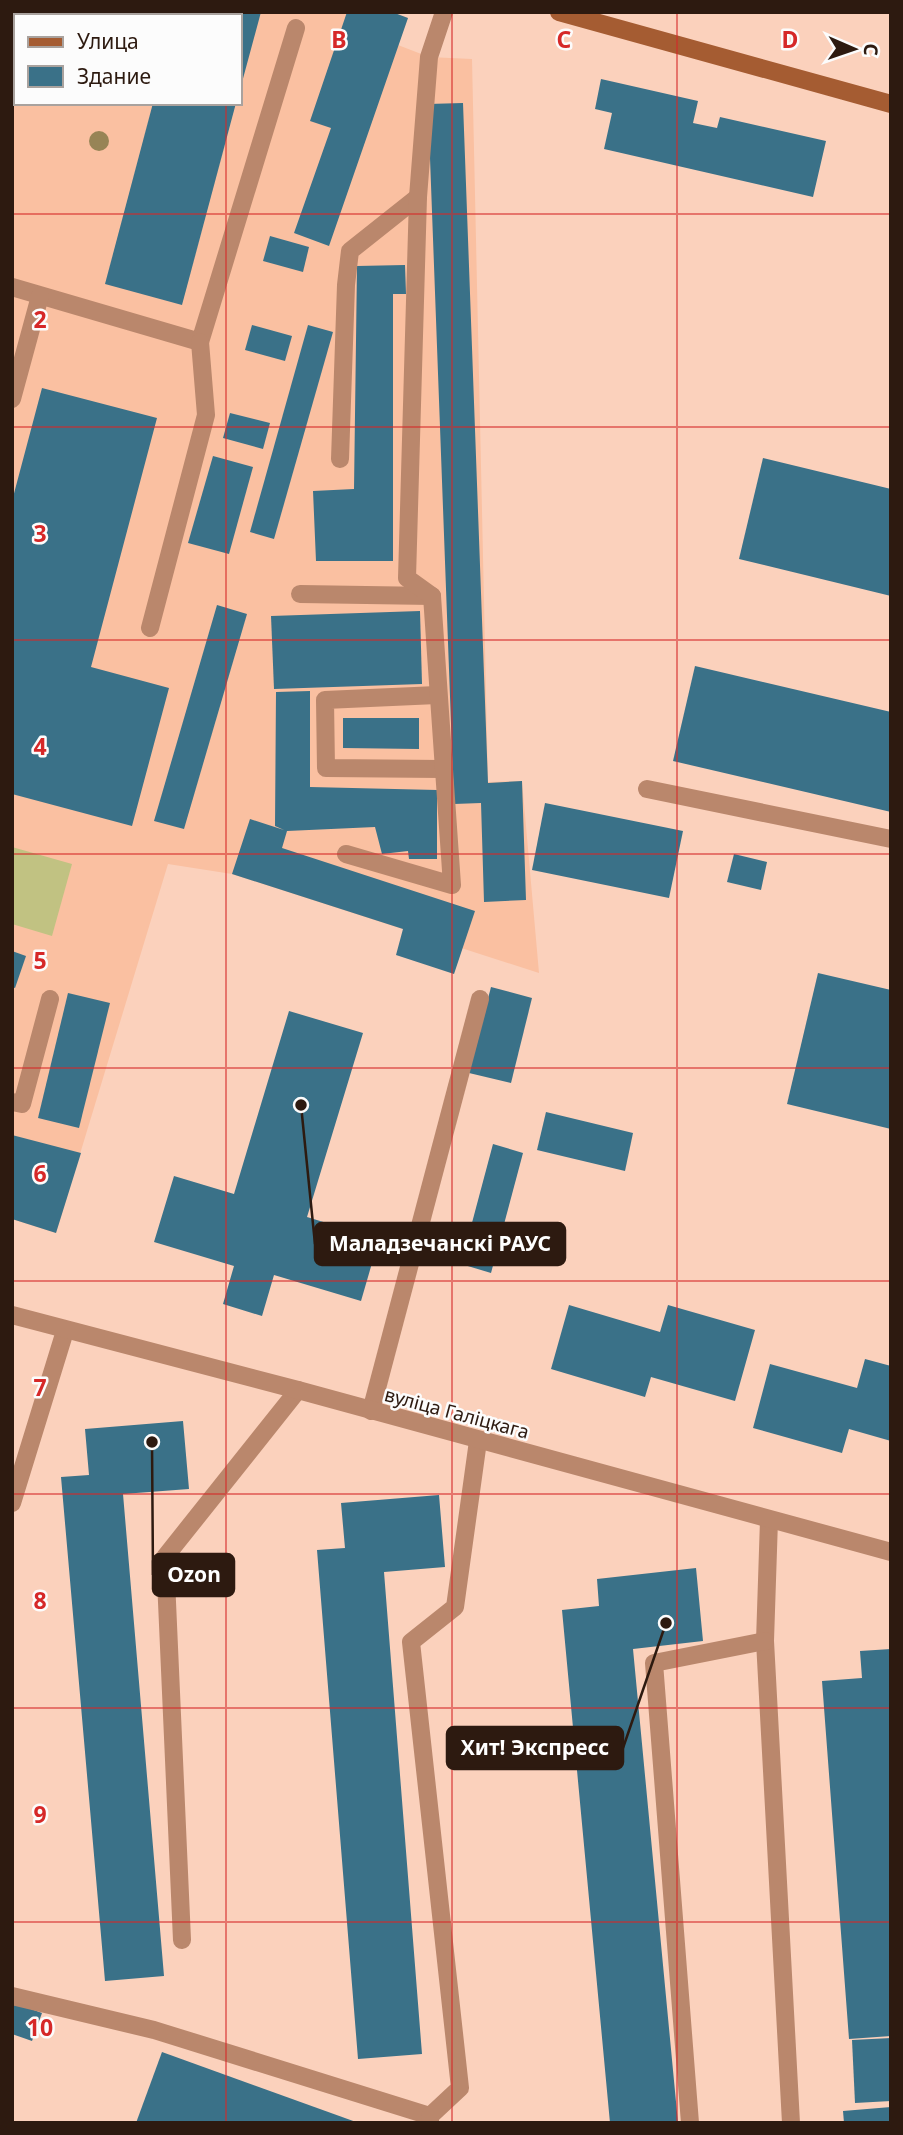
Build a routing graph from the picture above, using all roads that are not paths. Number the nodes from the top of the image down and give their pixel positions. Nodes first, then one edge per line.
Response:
1 (444, 12) edge
2 (559, 12) edge
3 (296, 28) dead end
4 (891, 104) edge
5 (418, 197) junction
6 (12, 287) edge
7 (40, 296) junction
8 (200, 342) junction
9 (12, 399) edge
10 (340, 459) dead end
11 (300, 594) dead end
12 (432, 596) junction
13 (150, 628) dead end
14 (437, 695) junction
15 (442, 769) junction
16 (647, 789) dead end
17 (891, 839) edge
18 (346, 854) dead end
19 (50, 999) dead end
20 (480, 999) dead end
21 (12, 1102) edge
22 (12, 1315) edge
23 (65, 1331) junction
24 (298, 1390) junction
25 (371, 1411) junction
26 (478, 1441) junction
27 (12, 1503) edge
28 (769, 1520) junction
29 (891, 1552) edge
30 (765, 1641) junction
31 (181, 1940) dead end
32 (12, 1996) edge
33 (430, 2120) edge
34 (690, 2123) edge
35 (792, 2123) edge

1 - 5 street
2 - 4 main road
3 - 8 street
5 - 10 street
5 - 12 street
6 - 7 street
7 - 8 street
7 - 9 street
8 - 13 street
11 - 12 street
12 - 14 street
14 - 15 street
14 - 15 street
15 - 18 street
16 - 17 street
19 - 21 street
20 - 25 street
22 - 23 street, вуліца Галіцкага
23 - 24 street, вуліца Галіцкага
23 - 27 street
24 - 25 street, вуліца Галіцкага
24 - 31 street
25 - 26 street, вуліца Галіцкага
26 - 28 street, вуліца Галіцкага
26 - 33 street
28 - 29 street, вуліца Галіцкага
28 - 30 street
30 - 34 street
30 - 35 street
32 - 33 street

